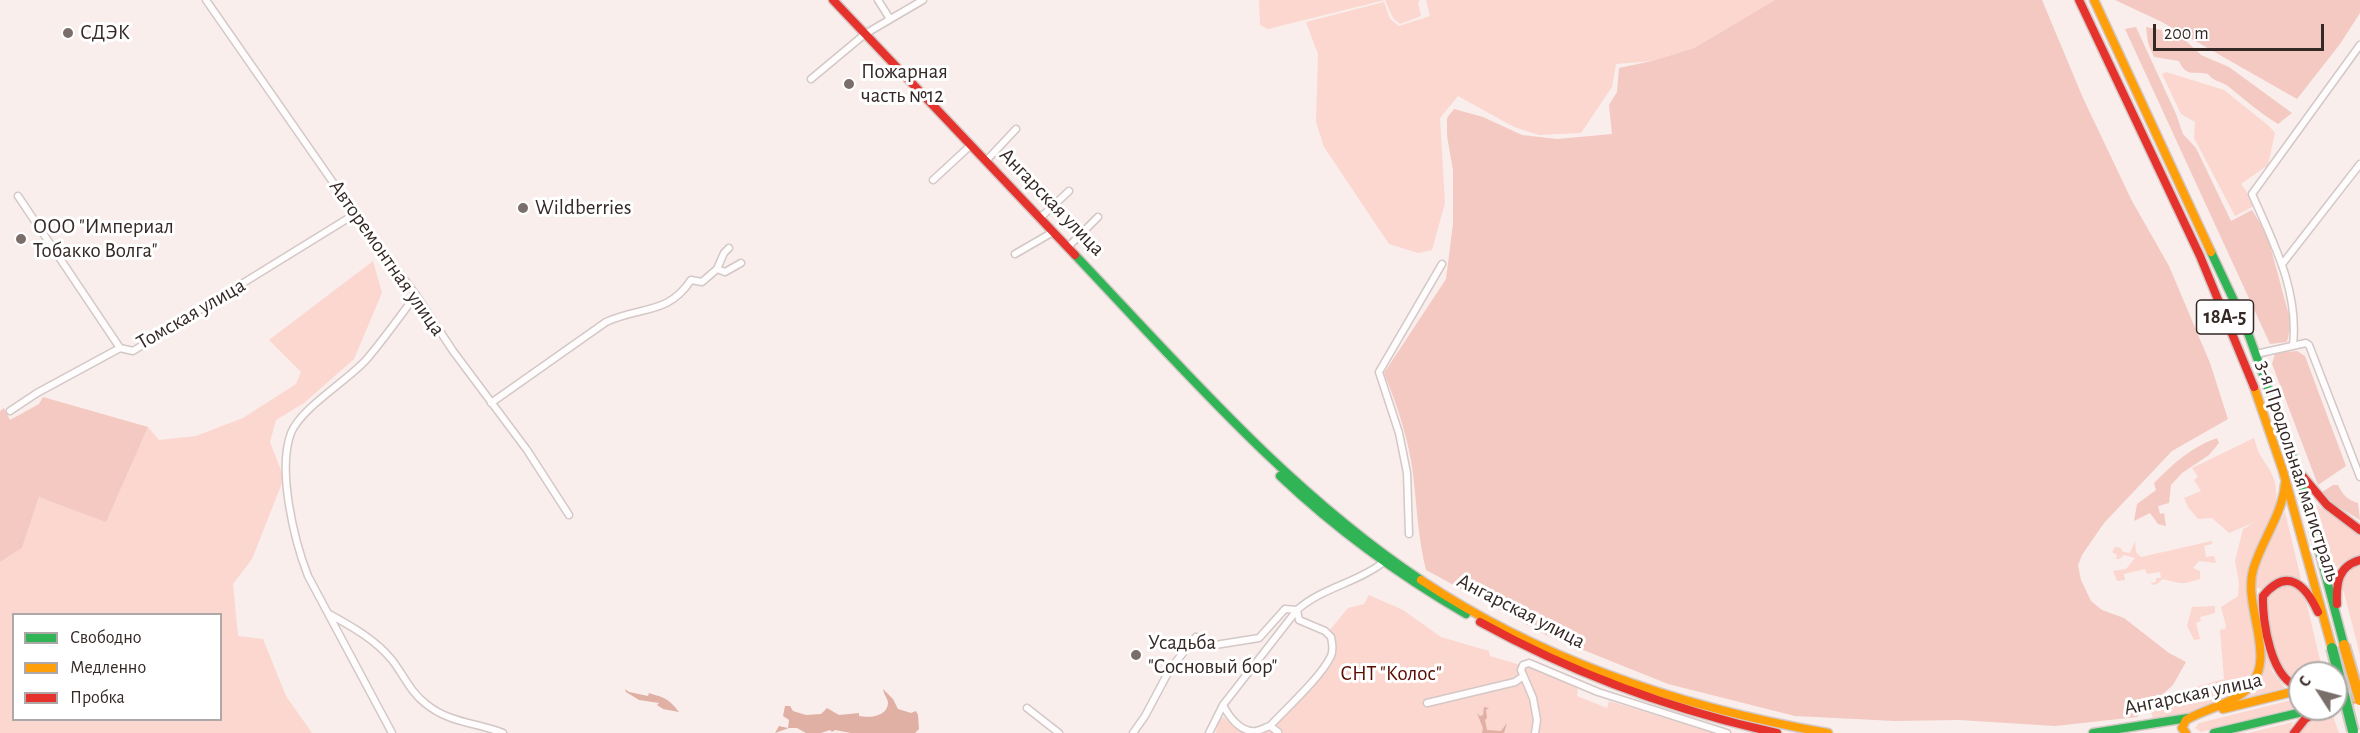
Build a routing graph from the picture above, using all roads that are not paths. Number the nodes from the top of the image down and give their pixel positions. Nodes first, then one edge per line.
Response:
1 (206, 0) edge
2 (833, 0) edge
3 (878, 0) edge
4 (923, 0) edge
5 (2079, 0) edge
6 (2094, 0) edge
7 (890, 19) junction
8 (865, 34) junction
9 (2360, 45) edge
10 (811, 79) dead end
11 (1016, 129) dead end
12 (970, 145) junction
13 (986, 161) junction
14 (2360, 164) edge
15 (933, 180) dead end
16 (1069, 191) dead end
17 (18, 196) dead end
18 (355, 214) junction
19 (1098, 217) dead end
20 (1040, 218) junction
21 (1053, 232) junction
22 (1068, 247) junction
23 (729, 248) dead end
24 (1015, 254) dead end
25 (741, 263) dead end
26 (2283, 263) junction
27 (1442, 264) dead end
28 (717, 269) junction
29 (416, 295) junction
30 (2293, 345) junction
31 (120, 348) junction
32 (2256, 354) junction
33 (491, 403) junction
34 (10, 411) dead end
35 (1243, 432) junction
36 (2298, 471) junction
37 (2360, 477) edge
38 (2285, 479) junction
39 (569, 515) dead end
40 (2360, 530) edge
41 (1408, 534) dead end
42 (2360, 560) edge
43 (1384, 562) junction
44 (1297, 610) junction
45 (328, 614) junction
46 (2344, 645) junction
47 (2332, 648) junction
48 (1522, 677) junction
49 (2288, 682) edge
50 (2288, 691) edge
51 (2360, 698) edge
52 (1428, 703) dead end
53 (1223, 705) junction
54 (1027, 708) dead end
55 (2288, 715) edge
56 (2190, 717) junction
57 (1270, 726) junction
58 (1278, 732) edge
59 (2354, 732) edge
60 (392, 733) edge
61 (504, 733) edge
62 (1059, 733) edge
63 (1133, 733) edge
64 (1209, 733) edge
65 (1535, 733) edge
66 (1726, 733) edge
67 (1777, 733) edge
68 (1828, 733) edge
69 (2093, 733) edge
70 (2186, 733) edge
71 (2214, 733) edge

1 - 18 street, Авторемонтная улица
2 - 8 main road, Ангарская улица
3 - 7 street
4 - 7 street
5 - 38 main road, 3-я Продольная магистраль / 18А-5
6 - 32 main road, 3-я Продольная магистраль / 18А-5
7 - 8 street
8 - 10 street
8 - 12 main road, Ангарская улица
9 - 26 street
11 - 13 street
12 - 13 main road, Ангарская улица
12 - 15 street
13 - 20 main road, Ангарская улица
14 - 26 street
16 - 20 street
17 - 31 street, Томская улица
18 - 29 street, Авторемонтная улица
18 - 31 street, Томская улица
19 - 22 street
20 - 21 main road, Ангарская улица
21 - 22 main road, Ангарская улица
21 - 24 street
22 - 35 main road, Ангарская улица
23 - 28 street
25 - 28 street
26 - 30 street
27 - 41 street
28 - 33 street
29 - 33 street, Авторемонтная улица
29 - 45 street
30 - 32 street
30 - 37 street
31 - 34 street
32 - 36 main road, 3-я Продольная магистраль / 18А-5
33 - 39 street, Авторемонтная улица
35 - 43 main road, Ангарская улица
35 - 68 main road, Ангарская улица
36 - 40 main road
36 - 46 main road, 3-я Продольная магистраль / 18А-5
38 - 47 main road, 3-я Продольная магистраль / 18А-5
38 - 56 main road
42 - 46 main road
43 - 44 street
43 - 67 main road, Ангарская улица
44 - 53 street
44 - 57 street
44 - 63 street
45 - 60 street
45 - 61 street
46 - 51 main road, 3-я Продольная магистраль / 18А-5, bridge
47 - 49 main road
47 - 59 main road, 3-я Продольная магистраль / 18А-5, bridge
48 - 52 street
48 - 65 street
48 - 66 street
50 - 56 main road, Ангарская улица
53 - 57 street
53 - 64 street
54 - 62 street
55 - 71 main road, Ангарская улица
56 - 69 main road, Ангарская улица
56 - 70 main road
57 - 58 street

